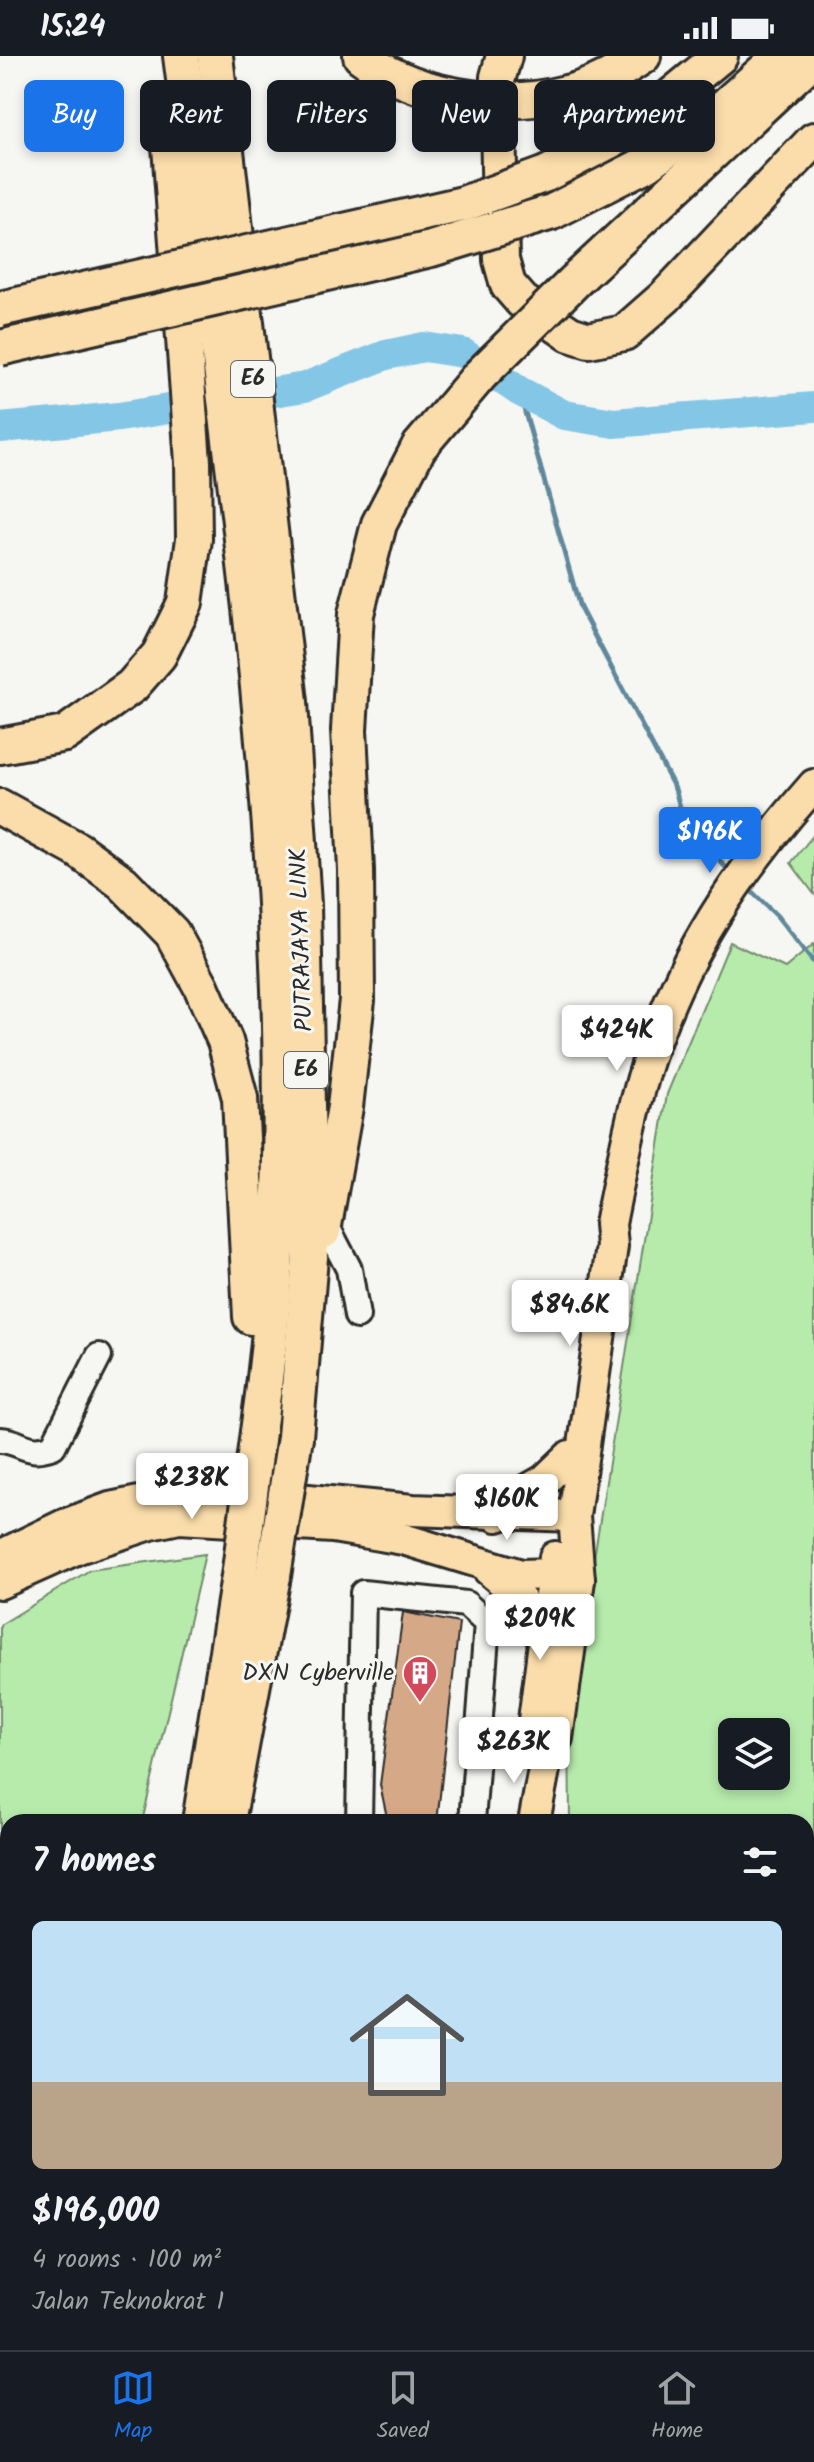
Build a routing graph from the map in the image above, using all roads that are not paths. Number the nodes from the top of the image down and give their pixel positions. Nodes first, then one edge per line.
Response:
1 (163, 56) edge
2 (181, 56) edge
3 (215, 56) edge
4 (361, 56) edge
5 (643, 56) edge
6 (720, 56) edge
7 (781, 56) edge
8 (814, 58) edge
9 (814, 140) edge
10 (499, 152) edge
11 (0, 309) edge
12 (0, 348) edge
13 (275, 700) junction
14 (0, 746) edge
15 (814, 785) edge
16 (0, 807) edge
17 (610, 1224) junction
18 (326, 1225) junction
19 (310, 1257) junction
20 (357, 1316) dead end
21 (99, 1356) dead end
22 (265, 1383) junction
23 (0, 1440) edge
24 (570, 1456) junction
25 (508, 1516) junction
26 (567, 1516) junction
27 (0, 1556) edge
28 (476, 1560) junction
29 (257, 1573) junction
30 (521, 1575) junction
31 (566, 1577) junction
32 (0, 1583) edge
33 (543, 1639) junction
34 (546, 1759) junction
35 (202, 1814) edge
36 (228, 1814) edge
37 (359, 1814) edge
38 (473, 1814) edge
39 (536, 1814) edge

1 - 14 highway, bridge
2 - 13 highway, PUTRAJAYA LINK / E6, bridge
3 - 13 highway, PUTRAJAYA LINK / E6, bridge
4 - 5 highway
6 - 11 highway, bridge
7 - 12 highway, bridge
8 - 18 highway, bridge
9 - 10 highway
13 - 19 highway, PUTRAJAYA LINK / E6
13 - 22 highway, PUTRAJAYA LINK / E6
15 - 17 main road
16 - 22 highway
17 - 24 main road
17 - 26 main road
18 - 19 highway
18 - 20 lane
19 - 29 highway, PUTRAJAYA LINK / E6, bridge
21 - 23 lane
22 - 29 highway, PUTRAJAYA LINK / E6, bridge
24 - 25 main road
24 - 26 main road
25 - 26 main road
25 - 27 main road
25 - 30 main road
26 - 31 main road
28 - 30 main road
28 - 32 main road
28 - 33 main road
29 - 35 highway, PUTRAJAYA LINK / E6
29 - 36 highway, PUTRAJAYA LINK / E6
30 - 31 main road
31 - 33 main road
31 - 34 main road
33 - 34 main road
34 - 39 main road
37 - 38 lane

